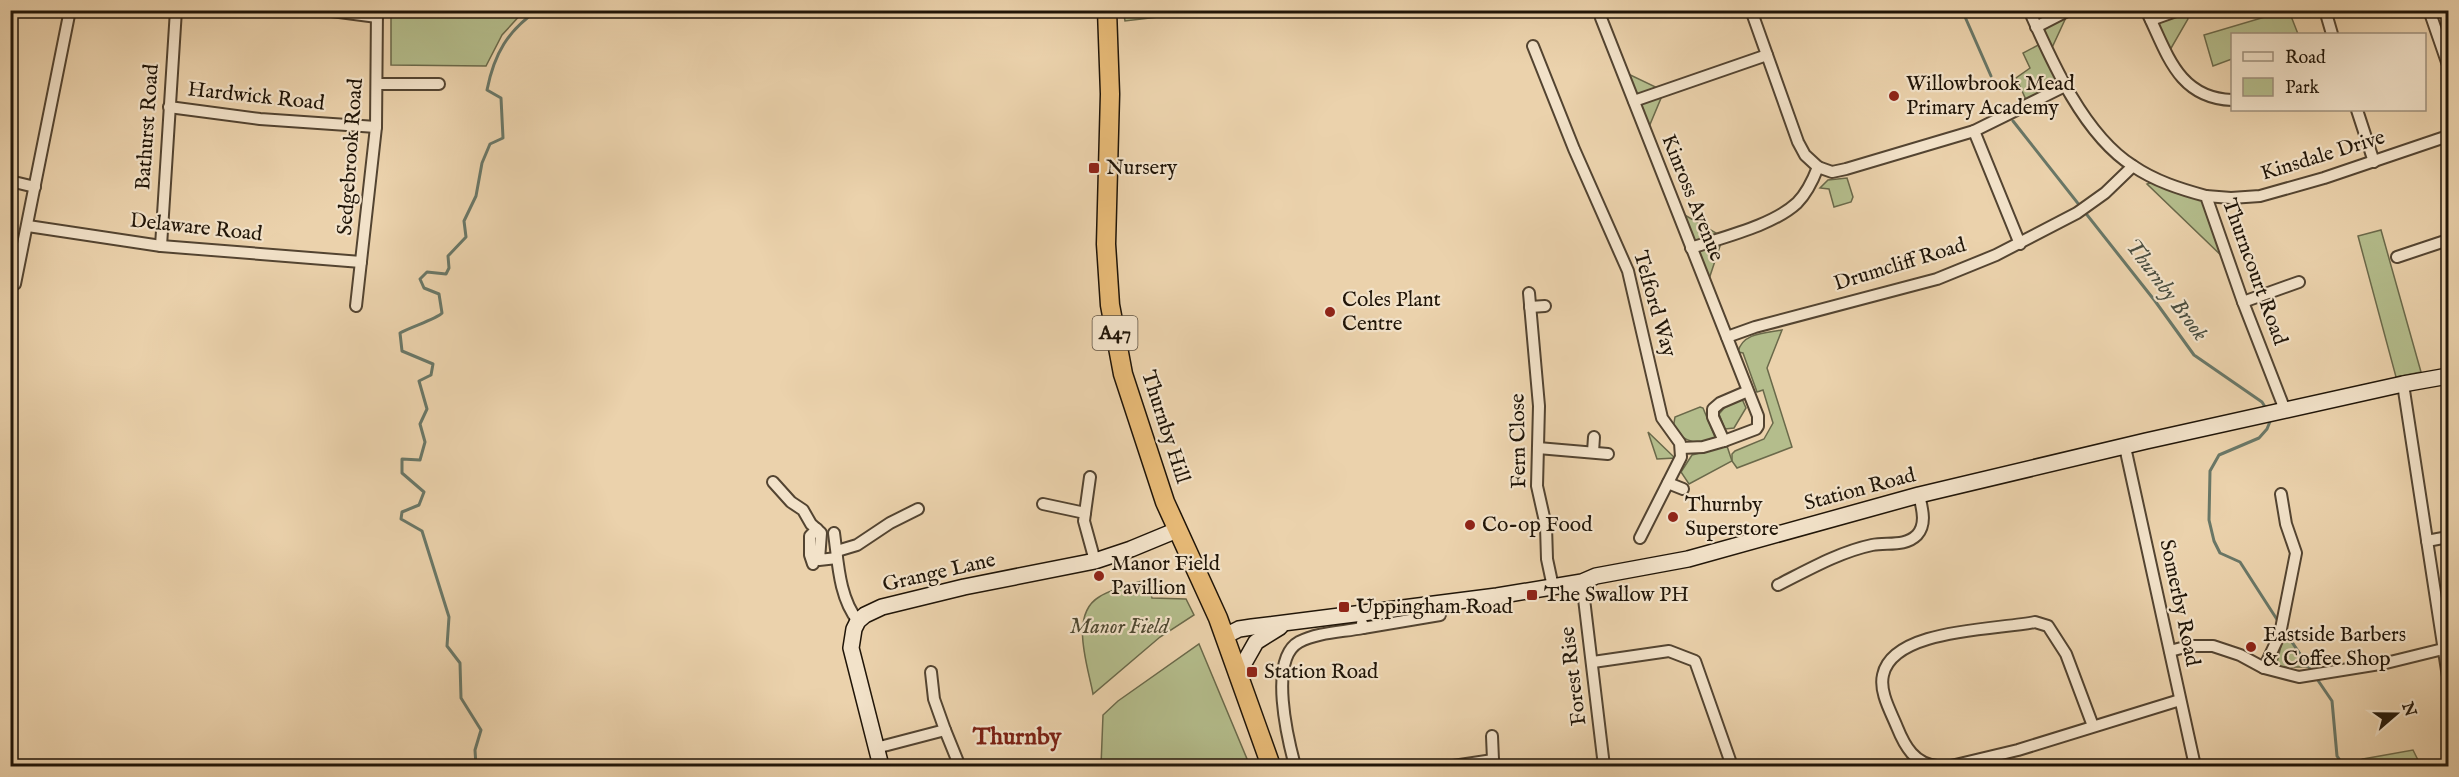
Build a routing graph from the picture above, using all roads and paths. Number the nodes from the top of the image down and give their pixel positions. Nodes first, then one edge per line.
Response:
1 (70, 10) edge
2 (176, 10) edge
3 (324, 10) edge
4 (1107, 10) edge
5 (1751, 10) edge
6 (2029, 10) edge
7 (2069, 10) edge
8 (2179, 10) edge
9 (2325, 10) edge
10 (2430, 10) edge
11 (377, 14) edge
12 (2149, 15) edge
13 (1601, 18) dead end
14 (2036, 27) junction
15 (2332, 33) edge
16 (1533, 46) dead end
17 (1767, 55) junction
18 (2448, 65) edge
19 (377, 84) junction
20 (439, 84) dead end
21 (2067, 85) junction
22 (2231, 100) edge
23 (1634, 101) junction
24 (169, 107) junction
25 (2357, 111) edge
26 (376, 127) junction
27 (1974, 130) junction
28 (2448, 136) edge
29 (2374, 162) junction
30 (2133, 166) junction
31 (1818, 167) junction
32 (10, 181) edge
33 (35, 187) junction
34 (2206, 196) junction
35 (28, 226) junction
36 (2448, 240) edge
37 (2020, 244) junction
38 (160, 246) junction
39 (1691, 248) junction
40 (2397, 257) dead end
41 (362, 262) junction
42 (2299, 282) dead end
43 (15, 284) dead end
44 (1529, 293) dead end
45 (2242, 302) junction
46 (356, 306) dead end
47 (1545, 306) dead end
48 (1530, 307) junction
49 (1727, 337) junction
50 (2448, 376) edge
51 (2403, 384) junction
52 (1748, 391) junction
53 (2284, 410) junction
54 (1594, 437) dead end
55 (1724, 441) junction
56 (2125, 447) junction
57 (1538, 448) junction
58 (1681, 448) junction
59 (1593, 452) junction
60 (1608, 454) dead end
61 (1090, 477) dead end
62 (773, 482) dead end
63 (1668, 483) junction
64 (1683, 489) dead end
65 (2281, 494) dead end
66 (1919, 495) junction
67 (1043, 504) dead end
68 (918, 509) dead end
69 (1085, 513) junction
70 (817, 529) junction
71 (1177, 530) junction
72 (834, 533) dead end
73 (2448, 537) edge
74 (1640, 538) dead end
75 (2427, 541) junction
76 (837, 554) junction
77 (1095, 561) junction
78 (813, 564) dead end
79 (1582, 582) junction
80 (1778, 585) dead end
81 (1553, 587) junction
82 (1440, 615) dead end
83 (858, 621) junction
84 (1362, 621) junction
85 (1290, 622) junction
86 (1225, 636) junction
87 (2443, 649) junction
88 (2170, 651) junction
89 (1593, 662) junction
90 (2264, 668) junction
91 (931, 672) dead end
92 (1239, 672) junction
93 (2448, 677) edge
94 (2180, 700) junction
95 (2093, 726) junction
96 (945, 730) junction
97 (1492, 736) dead end
98 (876, 748) junction
99 (958, 762) dead end
100 (1494, 763) edge
101 (880, 766) edge
102 (1271, 766) edge
103 (1296, 766) edge
104 (1453, 766) edge
105 (1604, 766) edge
106 (1732, 766) edge
107 (1937, 766) edge
108 (1951, 766) edge
109 (2195, 766) edge

1 - 33 street
2 - 24 street, Bathurst Road
3 - 11 street
4 - 71 highway, Thurnby Hill / A47
5 - 17 street
6 - 14 street, Thurncourt Road
7 - 14 street
8 - 12 street
9 - 15 street
10 - 18 street
11 - 19 street, Sedgebrook Road
12 - 22 street
13 - 23 street, Kinross Avenue
14 - 21 street, Thurncourt Road
16 - 58 street, Telford Way
17 - 23 street
17 - 31 street
19 - 20 street
19 - 26 street, Sedgebrook Road
21 - 27 street
21 - 30 street, Thurncourt Road
23 - 39 street, Kinross Avenue
24 - 26 street, Hardwick Road
24 - 38 street, Bathurst Road
25 - 29 street
26 - 41 street, Sedgebrook Road
27 - 31 street
27 - 37 street
28 - 29 street, Kinsdale Drive
29 - 34 street, Kinsdale Drive
30 - 34 street, Thurncourt Road
30 - 37 street, Drumcliff Road
31 - 39 street
32 - 33 street
33 - 35 street
34 - 45 street, Thurncourt Road
35 - 38 street, Delaware Road
35 - 43 street
36 - 40 street
37 - 49 street, Drumcliff Road
38 - 41 street, Delaware Road
39 - 49 street, Kinross Avenue
41 - 46 street, Sedgebrook Road
42 - 45 street
44 - 48 street, Fern Close
45 - 53 street, Thurncourt Road
47 - 48 street
48 - 57 street, Fern Close
49 - 52 street, Kinross Avenue
50 - 51 street, Station Road
51 - 53 street, Station Road
51 - 75 street
52 - 55 street
52 - 55 street, Kinross Avenue
53 - 56 street, Station Road
54 - 59 street
55 - 58 street, Kinross Avenue
56 - 66 street, Station Road
56 - 88 street, Somerby Road
57 - 59 street
57 - 81 street, Fern Close
58 - 63 street
59 - 60 street
61 - 69 street
62 - 70 street
63 - 64 street
63 - 74 street
65 - 90 street
66 - 79 street, Station Road
66 - 80 street
67 - 69 street
68 - 76 street
69 - 77 street
70 - 76 street
70 - 78 street
71 - 77 street, Grange Lane
71 - 86 highway, Thurnby Hill / A47
72 - 76 street
73 - 75 street
75 - 87 street
76 - 83 street
77 - 83 street, Grange Lane
79 - 81 street, Station Road
79 - 89 street, Forest Rise
81 - 84 street, Station Road
82 - 84 street, Station Road
83 - 98 street
84 - 85 street, Station Road
84 - 103 street, Station Road
85 - 86 street, Station Road
85 - 92 street, Station Road
86 - 92 highway, Thurnby Hill / A47
87 - 90 street
87 - 93 street
88 - 90 street
88 - 94 street, Somerby Road
89 - 105 street, Forest Rise
89 - 106 street
91 - 96 street
92 - 102 highway, Thurnby Hill / A47
94 - 95 street
94 - 109 street, Somerby Road
95 - 107 street
95 - 108 street
96 - 98 street
96 - 99 street
97 - 100 street
98 - 101 street
100 - 104 street

